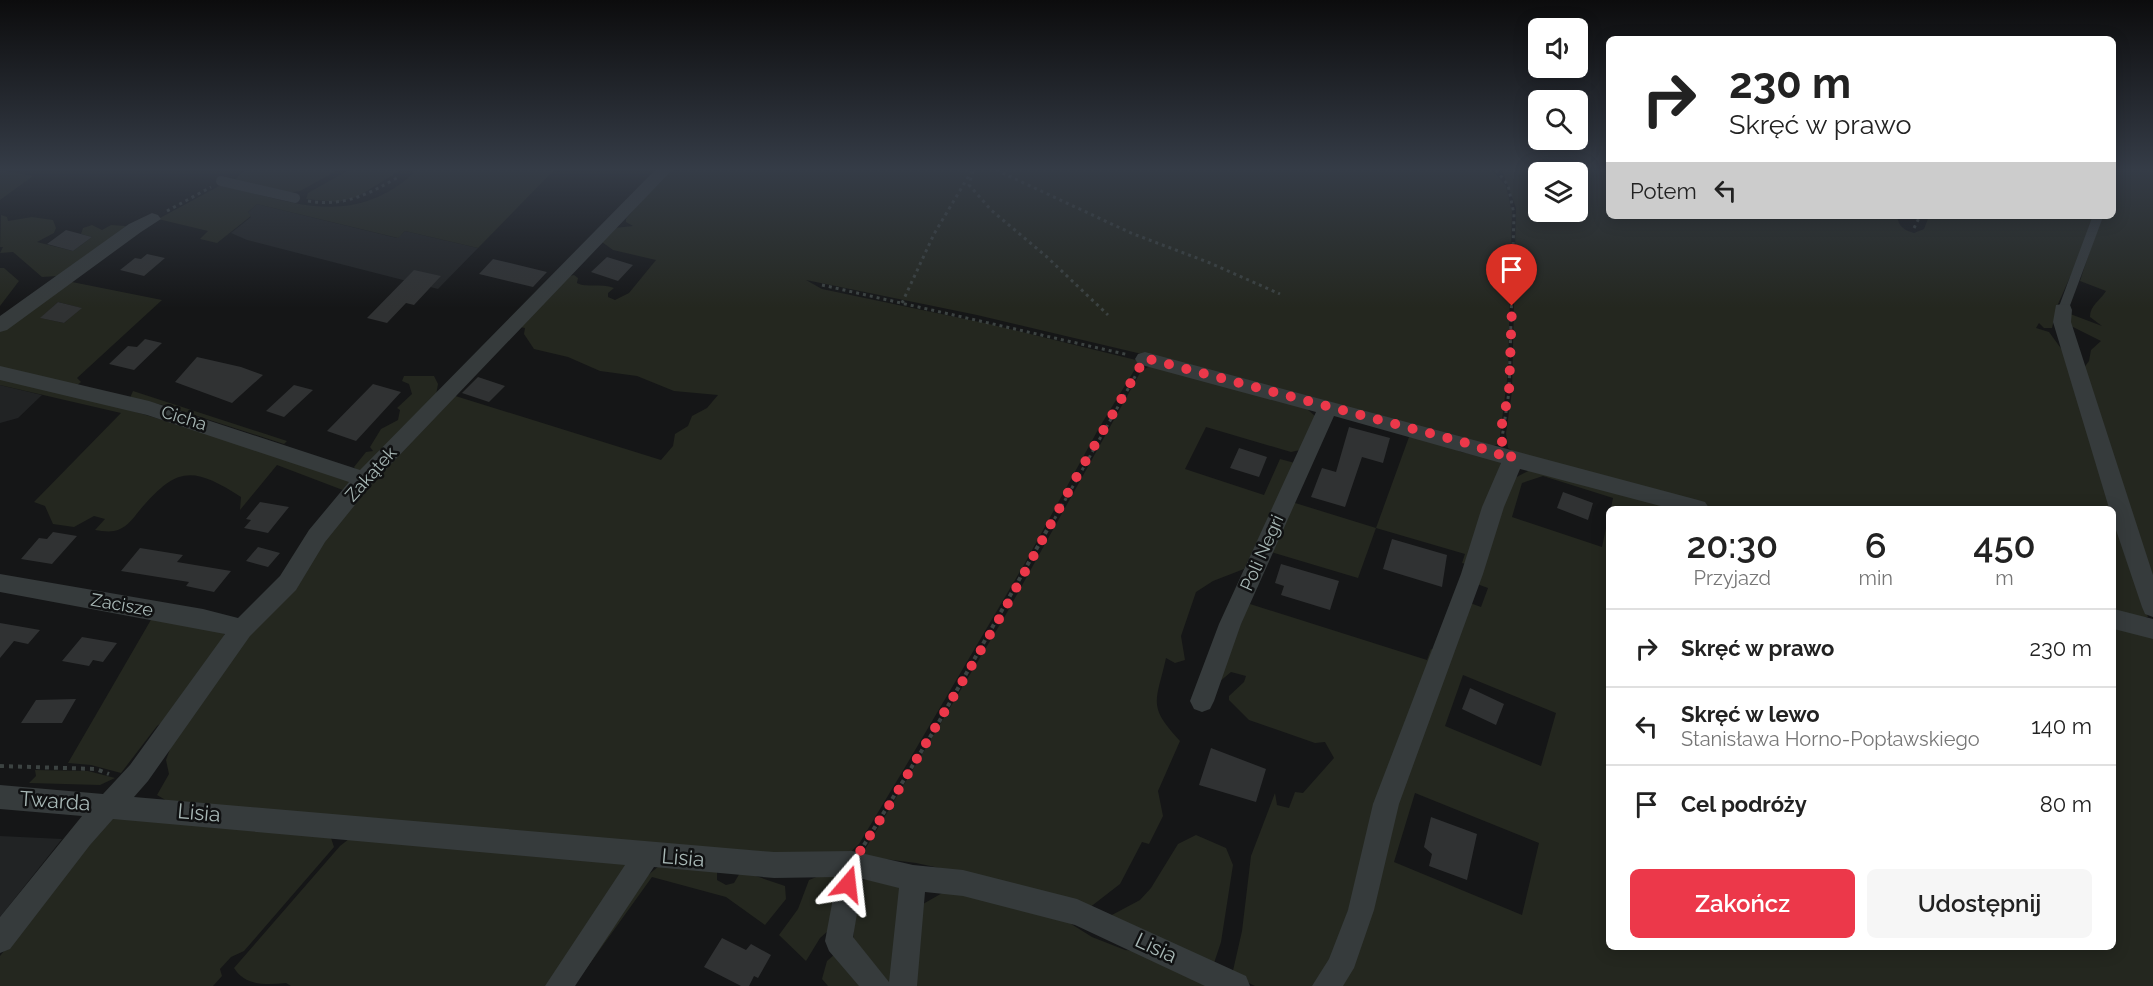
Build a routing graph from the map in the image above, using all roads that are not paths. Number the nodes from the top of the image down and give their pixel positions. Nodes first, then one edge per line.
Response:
1 (619, 216) edge
2 (152, 219) road end
3 (2097, 219) edge
4 (2063, 310) joint
5 (0, 325) edge
6 (1145, 358) road end
7 (0, 373) edge
8 (1329, 408) junction
9 (1513, 459) junction
10 (364, 478) junction
11 (1690, 506) edge
12 (0, 584) edge
13 (2153, 607) edge
14 (2116, 620) edge
15 (242, 629) junction
16 (2153, 629) edge
17 (1202, 701) dead end
18 (0, 797) edge
19 (110, 805) junction
20 (648, 855) junction
21 (852, 864) junction
22 (913, 878) junction
23 (0, 939) edge
24 (559, 986) edge
25 (877, 986) edge
26 (903, 986) edge
27 (1236, 986) edge
28 (1326, 986) edge

1 - 10 street, Zakątek
2 - 5 street
3 - 4 lane
4 - 13 street
6 - 8 street
7 - 10 street, Cicha
8 - 9 street
8 - 17 street, Poli Negri
9 - 11 street
9 - 28 street
10 - 15 street, Zakątek
12 - 15 street, Zacisze
14 - 16 street
15 - 19 street, Zakątek
18 - 19 street, Twarda
19 - 20 street, Lisia
19 - 23 street, Zakątek
20 - 21 street, Lisia
20 - 24 street
21 - 22 street, Lisia
21 - 25 street
22 - 26 street
22 - 27 street, Lisia

